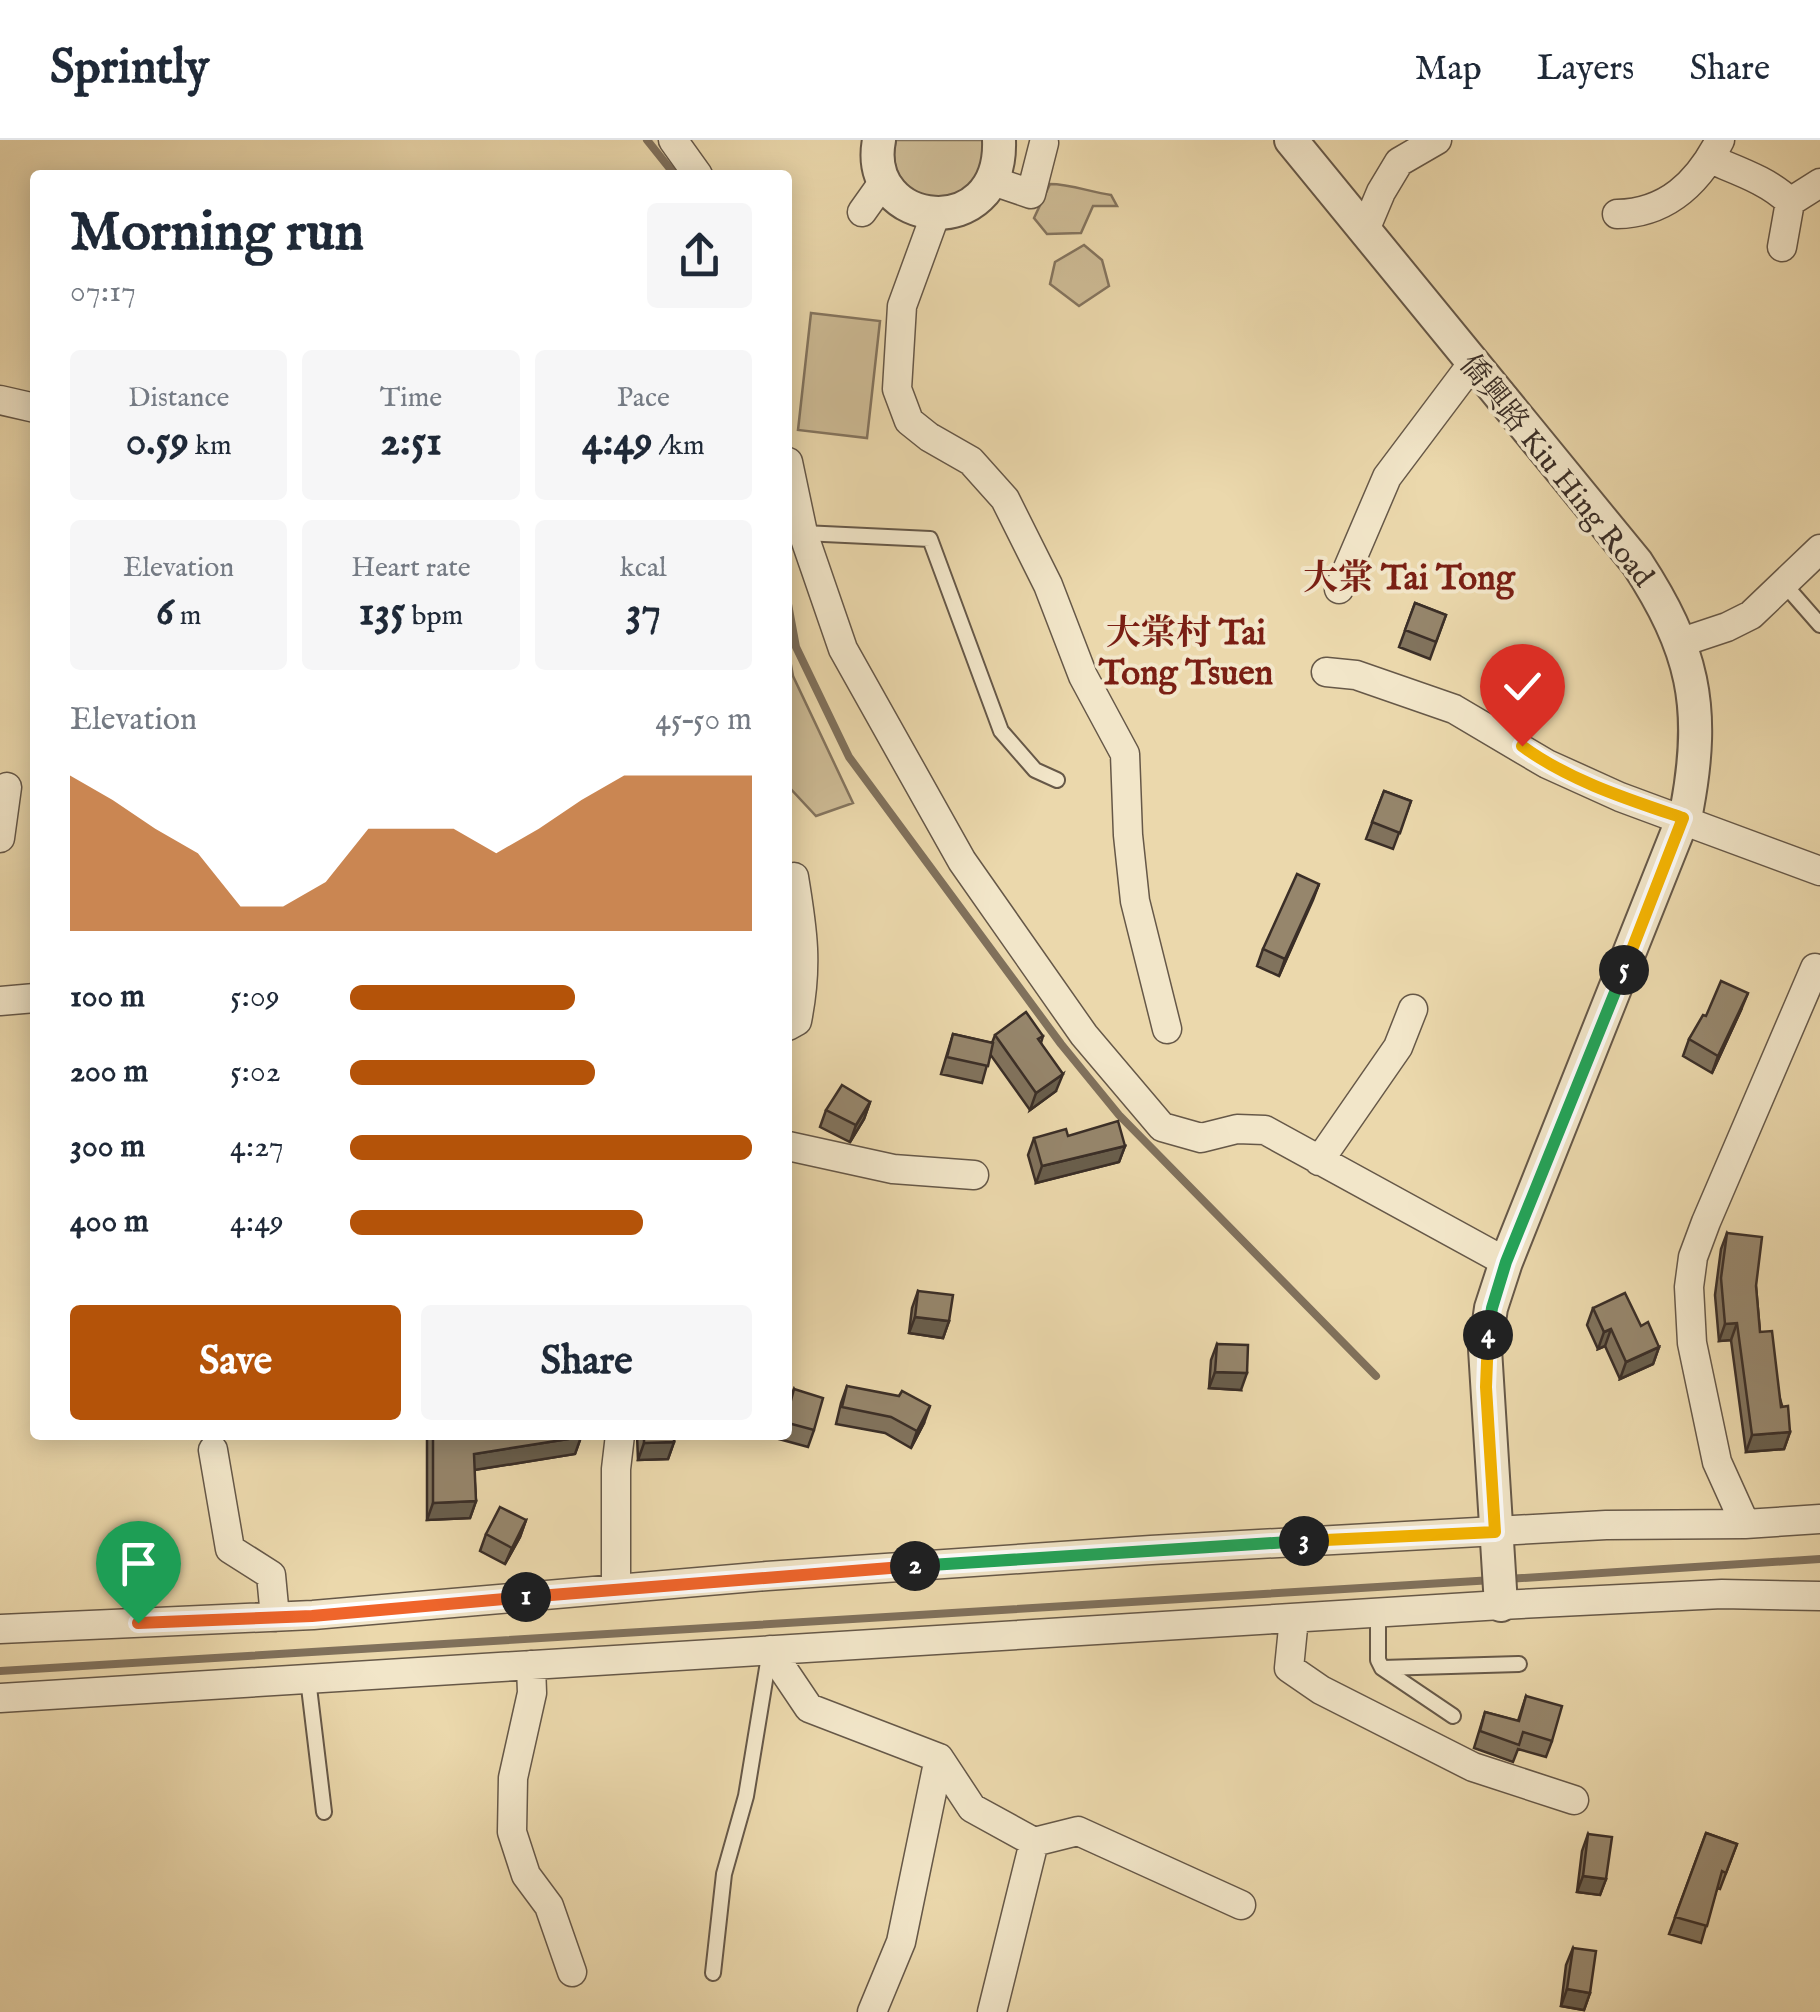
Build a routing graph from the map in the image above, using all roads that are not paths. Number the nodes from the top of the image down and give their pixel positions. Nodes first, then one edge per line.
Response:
1 (673, 140) edge
2 (879, 140) edge
3 (999, 140) edge
4 (1291, 140) edge
5 (1437, 140) edge
6 (1044, 143) dead end
7 (1716, 150) edge
8 (694, 170) edge
9 (884, 181) junction
10 (993, 181) junction
11 (1820, 182) edge
12 (1790, 202) junction
13 (862, 212) dead end
14 (936, 213) junction
15 (1617, 214) dead end
16 (1365, 230) junction
17 (1782, 247) dead end
18 (1472, 364) junction
19 (0, 400) edge
20 (30, 407) edge
21 (792, 480) edge
22 (804, 533) junction
23 (1820, 549) edge
24 (1785, 585) junction
25 (1339, 589) dead end
26 (1820, 626) edge
27 (1682, 642) junction
28 (1326, 672) dead end
29 (1057, 780) dead end
30 (7, 787) dead end
31 (1683, 818) junction
32 (0, 838) edge
33 (1819, 869) edge
34 (794, 877) dead end
35 (1815, 968) dead end
36 (30, 998) edge
37 (0, 1000) edge
38 (1413, 1009) dead end
39 (792, 1024) edge
40 (1167, 1029) dead end
41 (792, 1147) edge
42 (1319, 1161) junction
43 (974, 1175) dead end
44 (1506, 1262) junction
45 (619, 1440) edge
46 (213, 1450) dead end
47 (1819, 1513) edge
48 (1745, 1524) junction
49 (1495, 1532) junction
50 (616, 1589) junction
51 (1820, 1596) edge
52 (1501, 1605) junction
53 (1378, 1612) junction
54 (275, 1617) junction
55 (1294, 1618) junction
56 (0, 1629) edge
57 (770, 1650) junction
58 (1519, 1664) dead end
59 (531, 1665) junction
60 (1382, 1668) junction
61 (308, 1678) junction
62 (0, 1698) edge
63 (1453, 1716) dead end
64 (939, 1758) junction
65 (1574, 1800) dead end
66 (324, 1812) dead end
67 (1034, 1842) junction
68 (1241, 1905) dead end
69 (572, 1972) dead end
70 (713, 1973) dead end
71 (872, 2012) edge
72 (992, 2012) edge

1 - 8 street
2 - 9 street
3 - 10 street
4 - 16 street, 僑興路 Kiu Hing Road
5 - 16 street
6 - 10 street
7 - 12 street
7 - 15 street
9 - 13 street
9 - 14 street
10 - 14 street
11 - 12 street
12 - 17 street
14 - 40 street
16 - 18 street, 僑興路 Kiu Hing Road
18 - 25 street
18 - 27 street, 僑興路 Kiu Hing Road
19 - 20 street
21 - 22 street
22 - 29 lane
22 - 42 street
23 - 24 street
24 - 26 lane
24 - 27 street
27 - 31 street, 僑興路 Kiu Hing Road
28 - 31 street
30 - 32 street
31 - 33 street
31 - 44 street, 僑興路 Kiu Hing Road
34 - 39 street
35 - 48 street
36 - 37 street
38 - 42 street
41 - 43 street
42 - 44 street
44 - 49 street, 僑興路 Kiu Hing Road
45 - 50 street
46 - 54 street
47 - 48 street
48 - 49 street
49 - 50 street
49 - 52 street, 僑興路 Kiu Hing Road
50 - 54 street
51 - 52 street
52 - 53 street
53 - 55 street
53 - 60 lane
54 - 56 street
55 - 57 street
55 - 65 street
57 - 59 street
57 - 64 street
57 - 70 lane
58 - 60 lane
59 - 61 street
59 - 69 street
60 - 63 lane
61 - 62 street
61 - 66 lane
64 - 67 street
64 - 71 street
67 - 68 street
67 - 72 street

